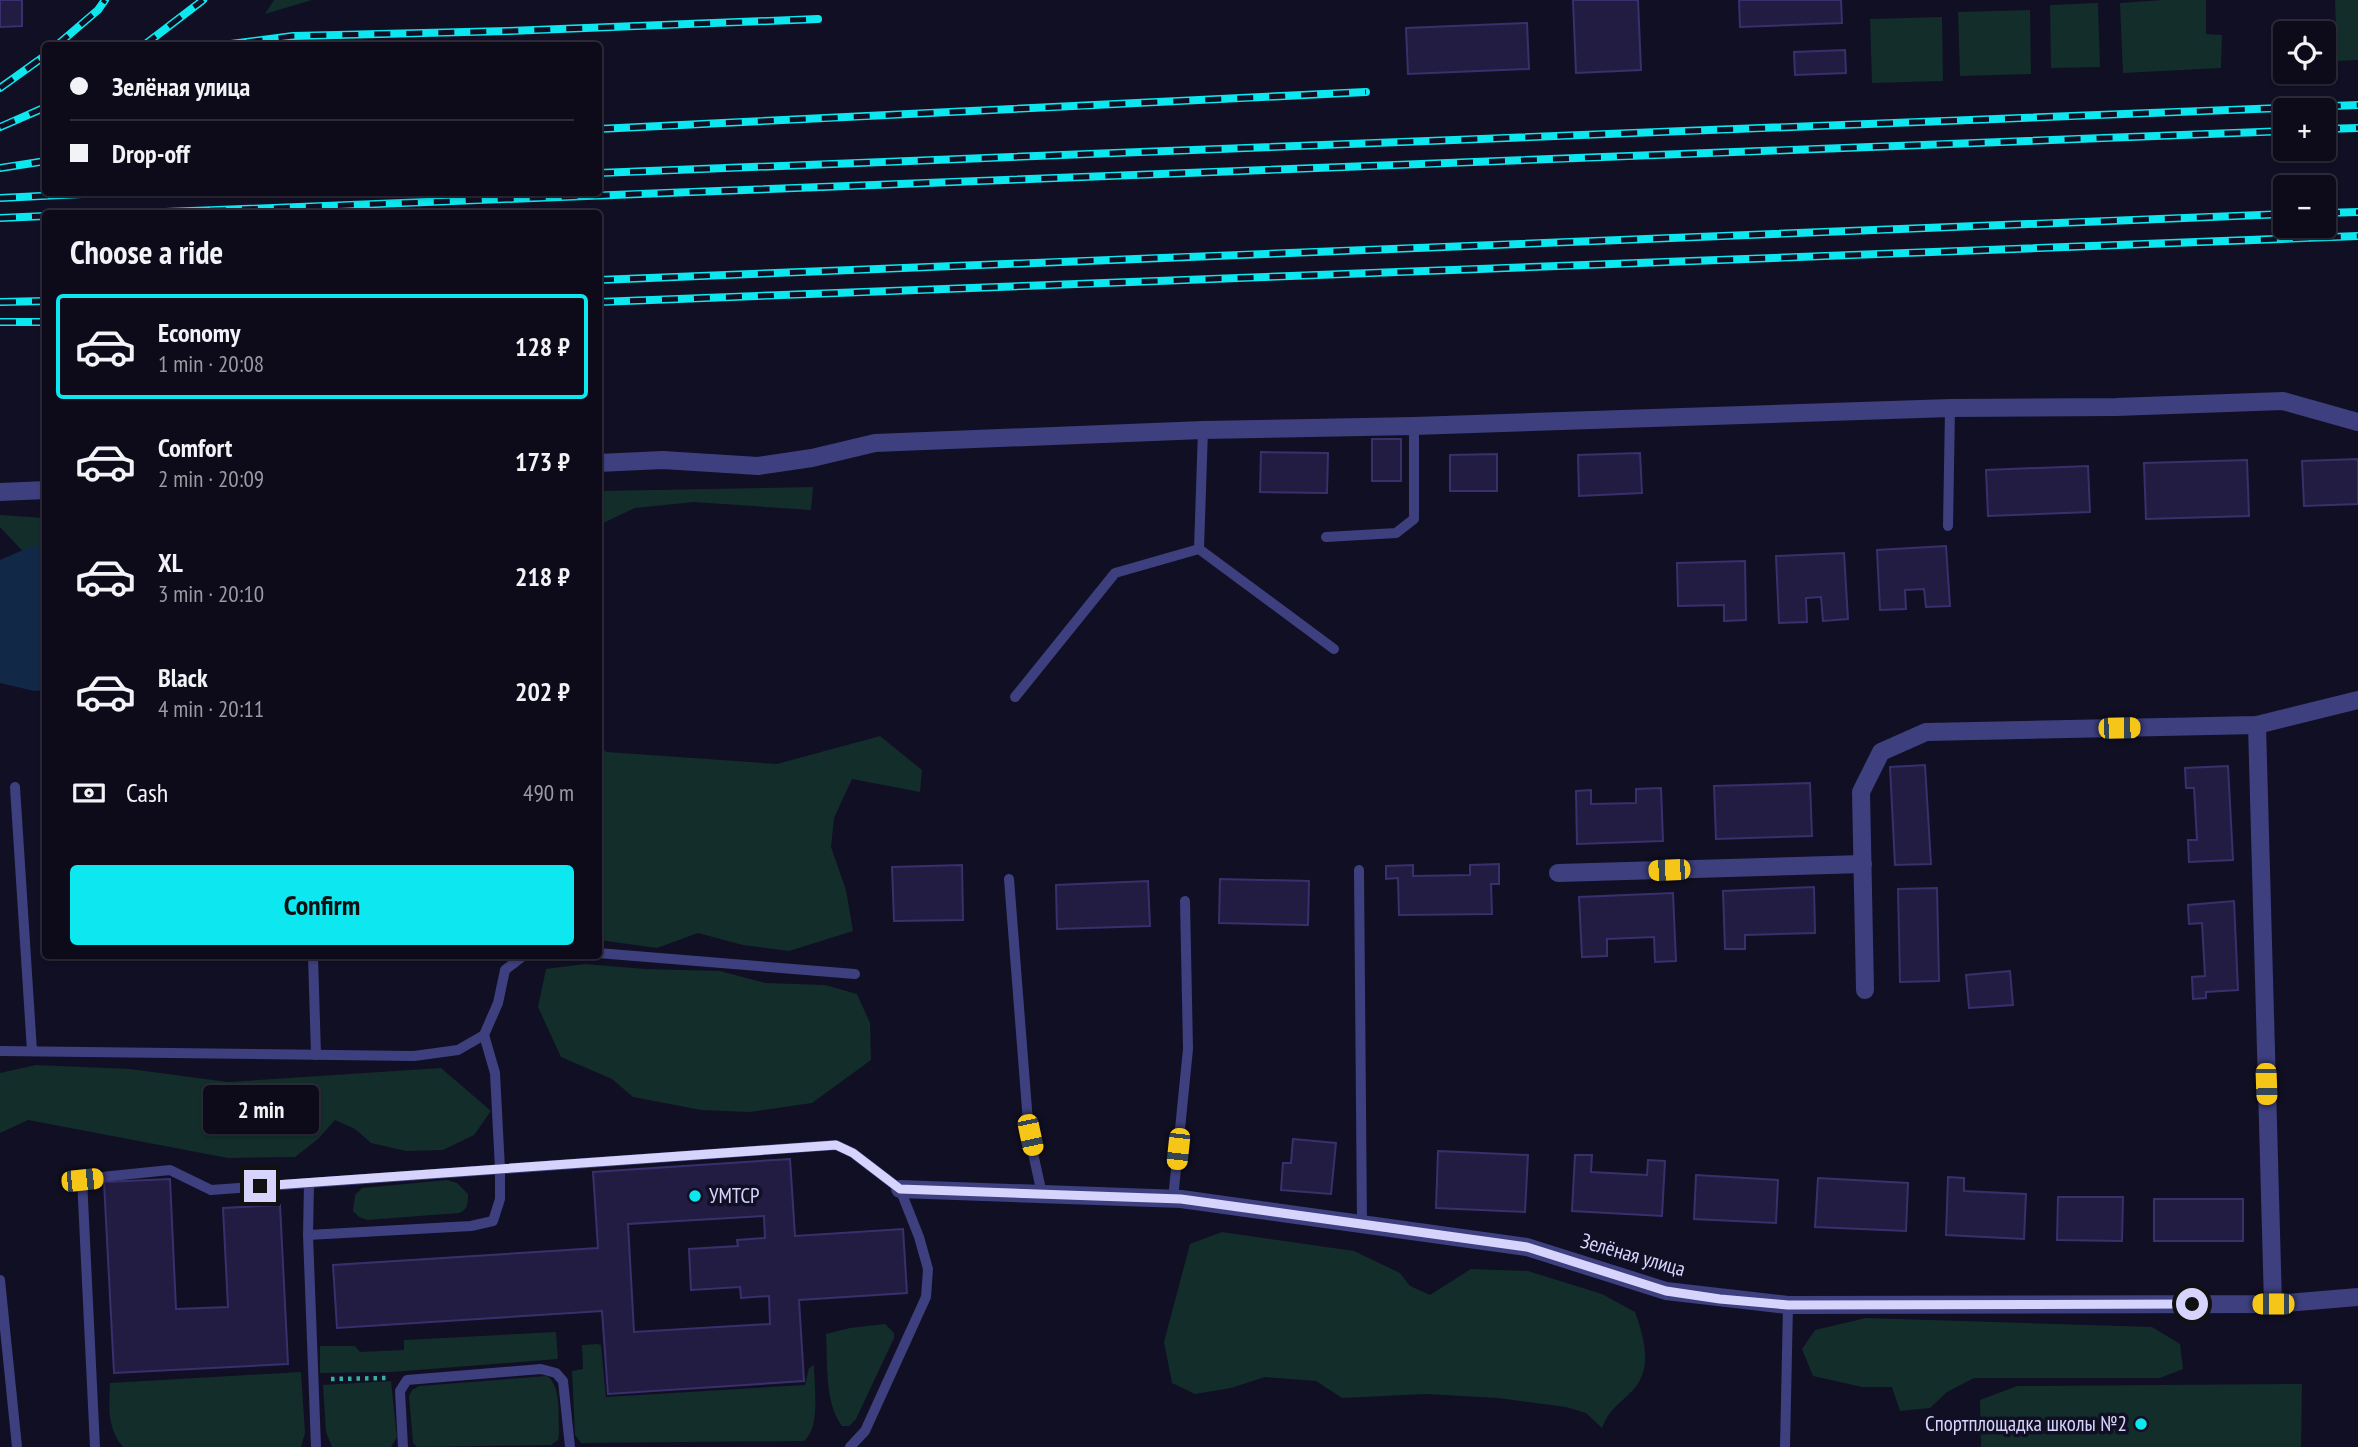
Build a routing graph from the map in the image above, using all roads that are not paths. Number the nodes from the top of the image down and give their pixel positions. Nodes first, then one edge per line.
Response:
1 (1950, 408) junction
2 (2358, 422) edge
3 (1414, 426) junction
4 (1203, 430) junction
5 (602, 463) edge
6 (42, 490) edge
7 (0, 492) edge
8 (1948, 526) dead end
9 (1326, 537) dead end
10 (1199, 549) junction
11 (1334, 649) dead end
12 (1015, 697) dead end
13 (2358, 700) edge
14 (2257, 725) junction
15 (15, 787) dead end
16 (1863, 864) junction
17 (1359, 870) dead end
18 (1558, 873) dead end
19 (1009, 879) dead end
20 (1185, 901) dead end
21 (602, 953) edge
22 (313, 959) edge
23 (519, 959) edge
24 (855, 974) dead end
25 (1865, 990) dead end
26 (484, 1035) junction
27 (0, 1051) edge
28 (32, 1051) junction
29 (316, 1055) junction
30 (500, 1169) junction
31 (309, 1183) junction
32 (900, 1189) junction
33 (1042, 1194) junction
34 (1173, 1199) junction
35 (1362, 1224) junction
36 (308, 1236) junction
37 (0, 1280) edge
38 (2358, 1297) edge
39 (2273, 1304) junction
40 (1788, 1305) junction
41 (17, 1447) edge
42 (95, 1447) edge
43 (316, 1447) edge
44 (403, 1447) edge
45 (570, 1447) edge
46 (850, 1447) edge
47 (1785, 1447) edge

1 - 2 street
1 - 3 street
1 - 8 lane
3 - 4 street
3 - 9 lane
4 - 5 street
4 - 10 lane
6 - 7 street
10 - 11 lane
10 - 12 lane
13 - 14 street
14 - 16 street
14 - 39 street
15 - 28 lane
16 - 18 street
16 - 25 street
17 - 35 lane
19 - 33 lane
20 - 34 lane
21 - 24 lane
22 - 29 lane
23 - 26 lane
26 - 29 lane
26 - 30 lane
27 - 28 lane
28 - 29 lane
30 - 31 lane
30 - 32 lane
30 - 36 lane
31 - 36 lane
31 - 42 lane
32 - 33 street, Зелёная улица
32 - 46 lane
33 - 34 street, Зелёная улица
34 - 35 street, Зелёная улица
35 - 40 street, Зелёная улица
36 - 43 lane
37 - 41 lane
38 - 39 street, Зелёная улица
39 - 40 street, Зелёная улица
40 - 47 lane
44 - 45 lane

